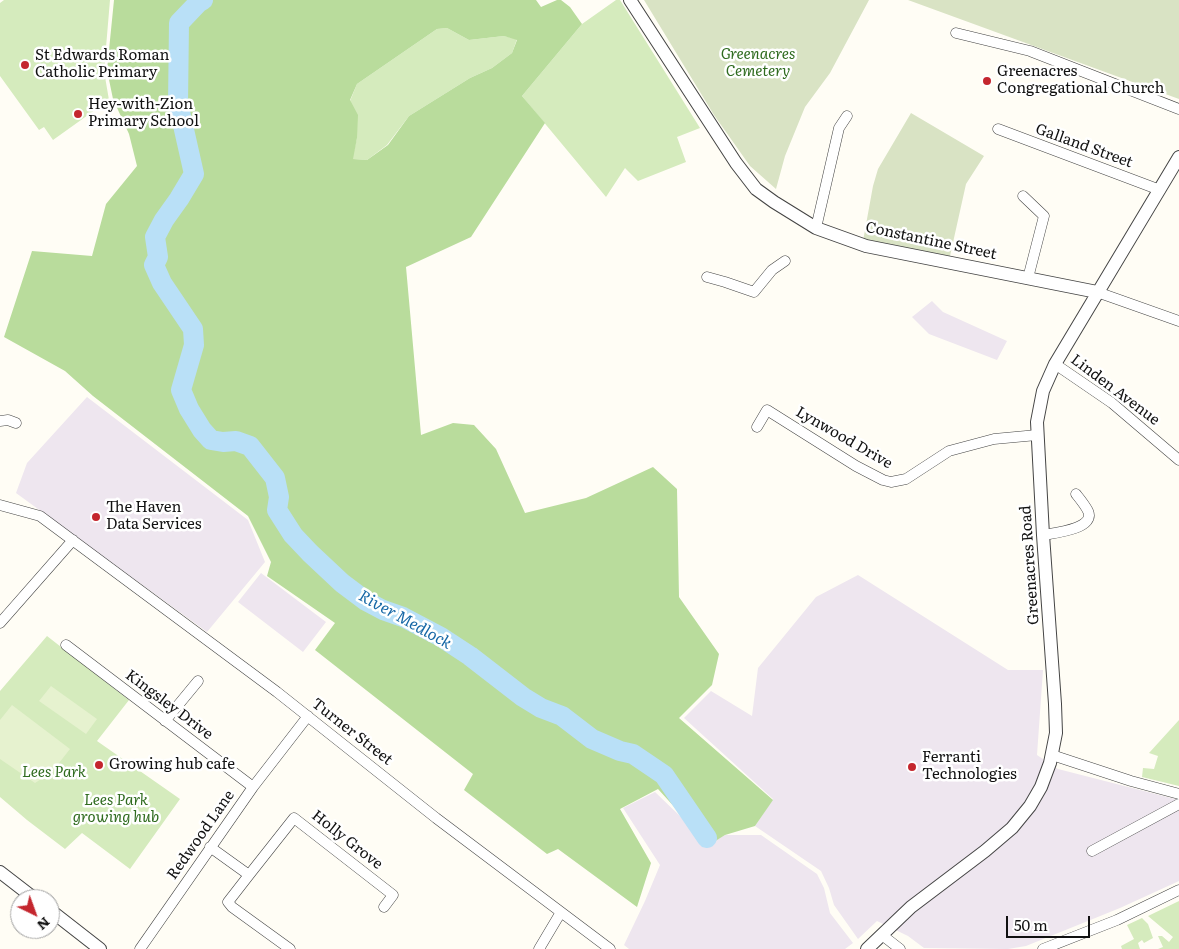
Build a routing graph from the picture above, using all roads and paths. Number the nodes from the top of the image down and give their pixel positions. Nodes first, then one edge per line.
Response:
1 (630, 0) edge
2 (956, 33) dead end
3 (1179, 109) edge
4 (847, 116) dead end
5 (998, 129) dead end
6 (1179, 157) edge
7 (1160, 190) junction
8 (1023, 196) dead end
9 (816, 228) junction
10 (784, 261) dead end
11 (707, 277) dead end
12 (1028, 278) junction
13 (1097, 292) junction
14 (1179, 321) edge
15 (1055, 364) junction
16 (0, 421) edge
17 (16, 423) dead end
18 (757, 427) dead end
19 (1037, 435) junction
20 (1179, 460) edge
21 (1076, 494) dead end
22 (0, 505) edge
23 (1043, 535) junction
24 (73, 540) junction
25 (0, 623) edge
26 (66, 646) dead end
27 (198, 680) dead end
28 (308, 716) junction
29 (165, 721) junction
30 (1052, 755) junction
31 (253, 787) junction
32 (1179, 794) edge
33 (1179, 804) edge
34 (210, 847) junction
35 (1092, 851) dead end
36 (0, 872) edge
37 (249, 875) junction
38 (22, 889) edge
39 (1179, 890) edge
40 (384, 907) dead end
41 (562, 912) junction
42 (60, 918) edge
43 (882, 935) junction
44 (100, 949) edge
45 (140, 949) edge
46 (290, 949) edge
47 (539, 949) edge
48 (610, 949) edge
49 (867, 949) edge
50 (900, 949) edge
51 (1042, 949) edge

1 - 9 street, Constantine Street
2 - 3 street
4 - 9 street
5 - 7 street, Galland Street
6 - 7 street, Greenacres Road
7 - 13 street, Greenacres Road
8 - 12 street
9 - 12 street, Constantine Street
10 - 11 street
12 - 13 street, Constantine Street
13 - 14 street
13 - 15 street, Greenacres Road
15 - 19 street, Greenacres Road
15 - 20 street, Linden Avenue
16 - 17 street
18 - 19 street, Lynwood Drive
19 - 23 street, Greenacres Road
21 - 23 street
22 - 24 street, Turner Street
23 - 30 street, Greenacres Road
24 - 25 street
24 - 28 street, Turner Street
26 - 29 street, Kingsley Drive
27 - 29 street
28 - 31 street, Redwood Lane
28 - 41 street, Turner Street
29 - 31 street, Kingsley Drive
30 - 32 street
30 - 43 street, Greenacres Road
31 - 34 street, Redwood Lane
33 - 35 street
34 - 37 street
34 - 45 street, Redwood Lane
36 - 38 street
37 - 40 street, Holly Grove
37 - 46 street
39 - 51 street
41 - 47 street
41 - 48 street, Turner Street
42 - 44 street
43 - 49 street, Greenacres Road
43 - 50 street

